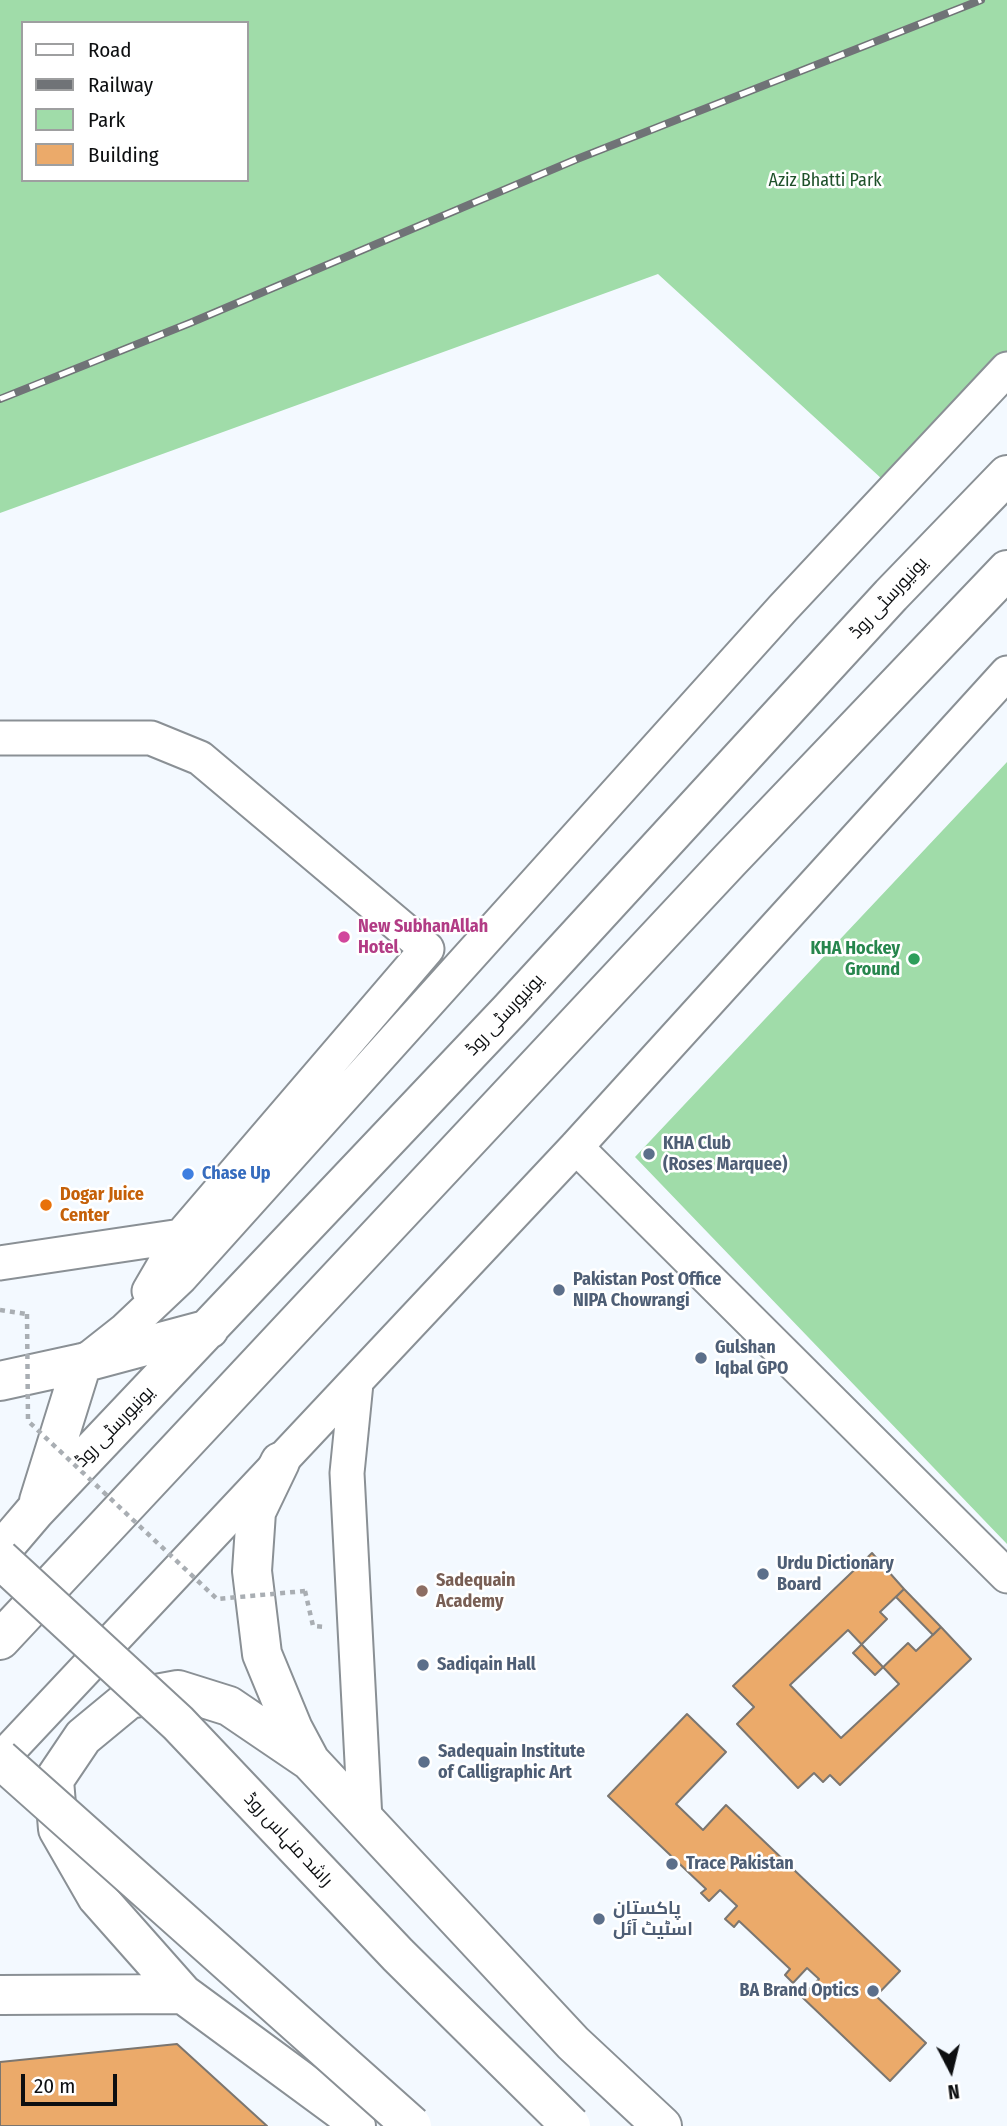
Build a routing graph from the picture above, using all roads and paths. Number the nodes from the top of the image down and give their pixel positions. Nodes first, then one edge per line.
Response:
1 (1007, 369) edge
2 (1007, 475) edge
3 (1007, 570) edge
4 (1007, 673) edge
5 (0, 738) edge
6 (427, 949) junction
7 (454, 974) junction
8 (576, 1147) junction
9 (181, 1236) junction
10 (0, 1263) edge
11 (0, 1310) edge
12 (209, 1329) junction
13 (125, 1330) junction
14 (82, 1363) junction
15 (0, 1381) edge
16 (356, 1383) junction
17 (280, 1462) junction
18 (35, 1511) junction
19 (0, 1552) edge
20 (0, 1559) edge
21 (1007, 1576) edge
22 (323, 1615) dead end
23 (0, 1640) edge
24 (0, 1760) edge
25 (310, 1761) junction
26 (365, 1820) junction
27 (183, 1994) junction
28 (0, 1996) edge
29 (356, 2126) edge
30 (412, 2126) edge
31 (571, 2126) edge
32 (662, 2126) edge

1 - 7 street
2 - 12 main road, یونیورسٹی روڈ
3 - 23 main road
4 - 8 street
5 - 6 street
6 - 7 street
6 - 9 street
7 - 13 street
8 - 16 street
8 - 21 street
9 - 10 street
9 - 13 street
11 - 22 path, bridge
12 - 14 main road
12 - 18 main road, یونیورسٹی روڈ
13 - 14 street
14 - 15 main road
14 - 18 main road
16 - 17 street
16 - 26 street
17 - 24 street
17 - 25 main road
18 - 19 main road, یونیورسٹی روڈ
20 - 31 main road, راشد منہاس روڈ, bridge
24 - 30 main road, bridge
25 - 26 main road
25 - 27 main road
26 - 32 main road
27 - 28 main road
27 - 29 main road

